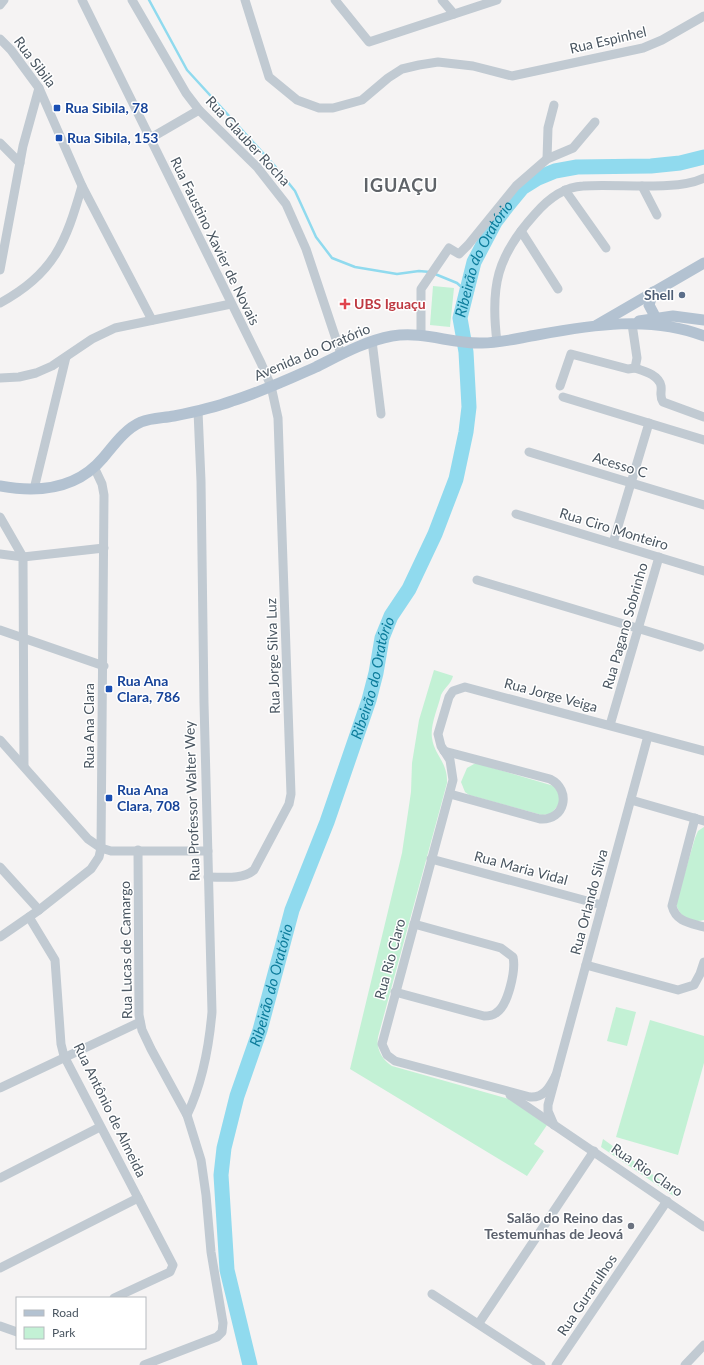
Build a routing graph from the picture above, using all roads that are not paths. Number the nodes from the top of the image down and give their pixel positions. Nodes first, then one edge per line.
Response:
1 (4, 0) edge
2 (82, 0) edge
3 (132, 0) edge
4 (245, 0) edge
5 (335, 0) edge
6 (442, 0) edge
7 (497, 0) edge
8 (0, 6) edge
9 (454, 14) junction
10 (704, 16) edge
11 (0, 39) edge
12 (39, 88) junction
13 (554, 104) dead end
14 (199, 110) junction
15 (595, 122) dead end
16 (149, 139) junction
17 (0, 142) edge
18 (547, 159) junction
19 (20, 163) junction
20 (704, 178) edge
21 (82, 186) junction
22 (642, 186) junction
23 (565, 190) junction
24 (657, 215) dead end
25 (521, 231) junction
26 (606, 248) dead end
27 (2, 249) edge
28 (704, 263) edge
29 (0, 270) edge
30 (558, 289) dead end
31 (653, 292) junction
32 (0, 303) edge
33 (231, 304) junction
34 (152, 320) junction
35 (704, 320) edge
36 (658, 322) junction
37 (629, 324) junction
38 (595, 326) junction
39 (424, 335) junction
40 (704, 336) edge
41 (372, 341) junction
42 (497, 342) junction
43 (341, 354) junction
44 (66, 357) junction
45 (635, 368) junction
46 (0, 378) edge
47 (271, 386) junction
48 (560, 386) dead end
49 (562, 397) dead end
50 (198, 411) junction
51 (381, 414) dead end
52 (704, 417) edge
53 (649, 423) junction
54 (704, 440) edge
55 (529, 452) dead end
56 (94, 468) junction
57 (631, 483) junction
58 (0, 486) edge
59 (34, 489) junction
60 (704, 505) edge
61 (516, 514) dead end
62 (0, 517) edge
63 (613, 543) junction
64 (104, 548) junction
65 (0, 554) edge
66 (23, 557) junction
67 (659, 557) junction
68 (704, 571) edge
69 (478, 580) dead end
70 (639, 628) junction
71 (0, 630) edge
72 (23, 638) junction
73 (700, 647) dead end
74 (104, 666) junction
75 (610, 725) junction
76 (648, 736) junction
77 (0, 740) edge
78 (444, 750) junction
79 (704, 751) edge
80 (24, 766) junction
81 (450, 794) junction
82 (631, 800) junction
83 (700, 819) edge
84 (101, 848) junction
85 (138, 850) junction
86 (208, 851) junction
87 (432, 859) junction
88 (0, 867) edge
89 (208, 877) junction
90 (602, 905) junction
91 (38, 910) junction
92 (28, 917) junction
93 (414, 924) junction
94 (704, 927) edge
95 (0, 937) edge
96 (704, 962) edge
97 (586, 965) junction
98 (395, 992) junction
99 (140, 1022) junction
100 (64, 1056) junction
101 (556, 1075) junction
102 (0, 1088) edge
103 (505, 1092) junction
104 (187, 1115) junction
105 (554, 1125) junction
106 (100, 1127) junction
107 (594, 1151) junction
108 (0, 1178) edge
109 (138, 1198) junction
110 (667, 1201) junction
111 (704, 1227) edge
112 (0, 1268) edge
113 (432, 1294) dead end
114 (116, 1297) edge
115 (478, 1323) junction
116 (0, 1326) edge
117 (16, 1332) edge
118 (703, 1347) edge
119 (144, 1365) edge
120 (541, 1365) edge
121 (556, 1365) edge
122 (685, 1365) edge

1 - 8 street
2 - 16 street, Rua Faustino Xavier de Novais
3 - 14 street, Rua Glauber Rocha
4 - 10 street, Rua Espinhel
5 - 9 street
6 - 9 street
7 - 9 street
11 - 12 street, Rua Sibila
12 - 19 street
12 - 21 street, Rua Sibila
13 - 18 street
14 - 16 street
14 - 43 street, Rua Glauber Rocha
15 - 18 street
16 - 33 street, Rua Faustino Xavier de Novais
17 - 19 street
18 - 39 street
19 - 27 street
20 - 22 street
21 - 32 street
21 - 34 street, Rua Sibila
22 - 23 street
22 - 24 street
23 - 25 street
23 - 26 street
25 - 30 street
25 - 42 street
27 - 29 street
28 - 31 main road
31 - 36 main road
31 - 38 main road
33 - 34 street
33 - 47 street, Rua Faustino Xavier de Novais
34 - 44 street
35 - 36 main road, Avenida do Oratório
36 - 37 main road, Avenida do Oratório
36 - 40 main road
37 - 38 main road, Avenida do Oratório
37 - 45 street
38 - 42 main road, Avenida do Oratório
39 - 41 main road, Avenida do Oratório
39 - 42 main road, Avenida do Oratório
41 - 43 main road, Avenida do Oratório
41 - 51 street
43 - 47 main road, Avenida do Oratório
44 - 46 street
44 - 59 street
45 - 48 street
45 - 52 street
47 - 50 main road, Avenida do Oratório
47 - 89 street, Rua Jorge Silva Luz
49 - 53 street
50 - 56 main road, Avenida do Oratório
50 - 86 street, Rua Professor Walter Wey
53 - 54 street
53 - 57 street
55 - 57 street, Acesso C
56 - 59 main road, Avenida do Oratório
56 - 64 street, Rua Ana Clara
57 - 60 street, Acesso C
57 - 63 street
58 - 59 main road, Avenida do Oratório
61 - 63 street, Rua Ciro Monteiro
62 - 66 street
63 - 67 street, Rua Ciro Monteiro
64 - 66 street
64 - 74 street, Rua Ana Clara
65 - 66 street
66 - 72 street
67 - 68 street, Rua Ciro Monteiro
67 - 70 street, Rua Pagano Sobrinho
69 - 70 street
70 - 73 street
70 - 75 street, Rua Pagano Sobrinho
71 - 72 street
72 - 74 street
72 - 80 street
74 - 84 street, Rua Ana Clara
75 - 76 street, Rua Jorge Veiga
75 - 78 street, Rua Jorge Veiga
76 - 79 street, Rua Jorge Veiga
76 - 82 street, Rua Orlando Silva
77 - 80 street
78 - 81 street, Rua Rio Claro
78 - 81 street
80 - 84 street
81 - 87 street, Rua Rio Claro
82 - 83 street
82 - 90 street, Rua Orlando Silva
83 - 94 street
84 - 85 street
84 - 91 street, Rua Ana Clara
85 - 86 street
85 - 99 street, Rua Lucas de Camargo
86 - 89 street, Rua Professor Walter Wey
87 - 90 street, Rua Maria Vidal
87 - 93 street, Rua Rio Claro
88 - 91 street
89 - 104 street, Rua Professor Walter Wey
90 - 97 street, Rua Orlando Silva
91 - 92 street, Rua Ana Clara
92 - 95 street, Rua Ana Clara
92 - 100 street, Rua Antônio de Almeida
93 - 98 street, Rua Rio Claro
93 - 98 street
96 - 97 street
97 - 101 street, Rua Orlando Silva
98 - 103 street, Rua Rio Claro
99 - 100 street
99 - 104 street, Rua Lucas de Camargo
100 - 102 street
100 - 106 street, Rua Antônio de Almeida
101 - 103 street, Rua Rio Claro
101 - 105 street
103 - 105 street, Rua Rio Claro
104 - 119 street, Rua Lucas de Camargo
105 - 107 street, Rua Rio Claro
106 - 108 street
106 - 109 street, Rua Antônio de Almeida
107 - 110 street, Rua Rio Claro
107 - 115 street
109 - 112 street
109 - 114 street, Rua Antônio de Almeida
110 - 111 street, Rua Rio Claro
110 - 121 street, Rua Gurarulhos
113 - 115 street
115 - 120 street
116 - 117 street
118 - 122 street

